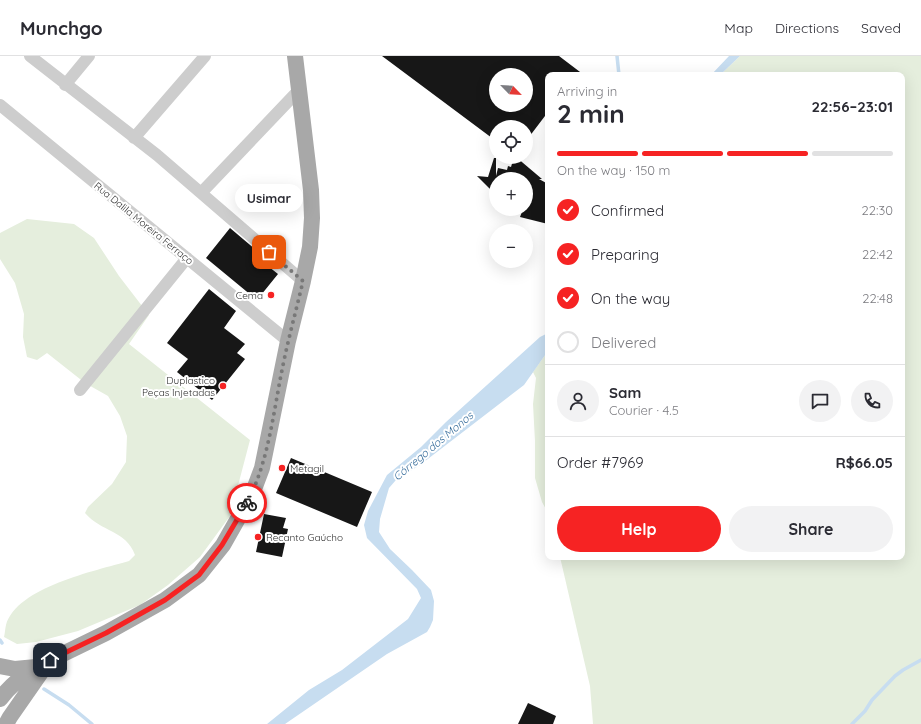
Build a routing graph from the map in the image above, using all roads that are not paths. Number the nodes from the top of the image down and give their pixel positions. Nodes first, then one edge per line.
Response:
1 (30, 56) edge
2 (89, 56) edge
3 (205, 56) edge
4 (295, 56) edge
5 (65, 85) junction
6 (299, 90) junction
7 (0, 105) edge
8 (134, 138) junction
9 (201, 193) junction
10 (187, 258) junction
11 (303, 281) junction
12 (288, 340) junction
13 (80, 390) dead end
14 (43, 663) junction
15 (0, 666) edge
16 (0, 700) edge
17 (8, 721) edge

1 - 5 street
2 - 5 street
3 - 8 street
4 - 6 main road
5 - 8 street
6 - 9 street
6 - 11 main road
7 - 10 street, Rua Dalila Moreira Ferraço
8 - 9 street
9 - 11 street
10 - 12 street, Rua Dalila Moreira Ferraço
10 - 13 street
11 - 12 main road
12 - 14 main road
14 - 15 main road
14 - 16 main road
14 - 17 main road
16 - 17 street

